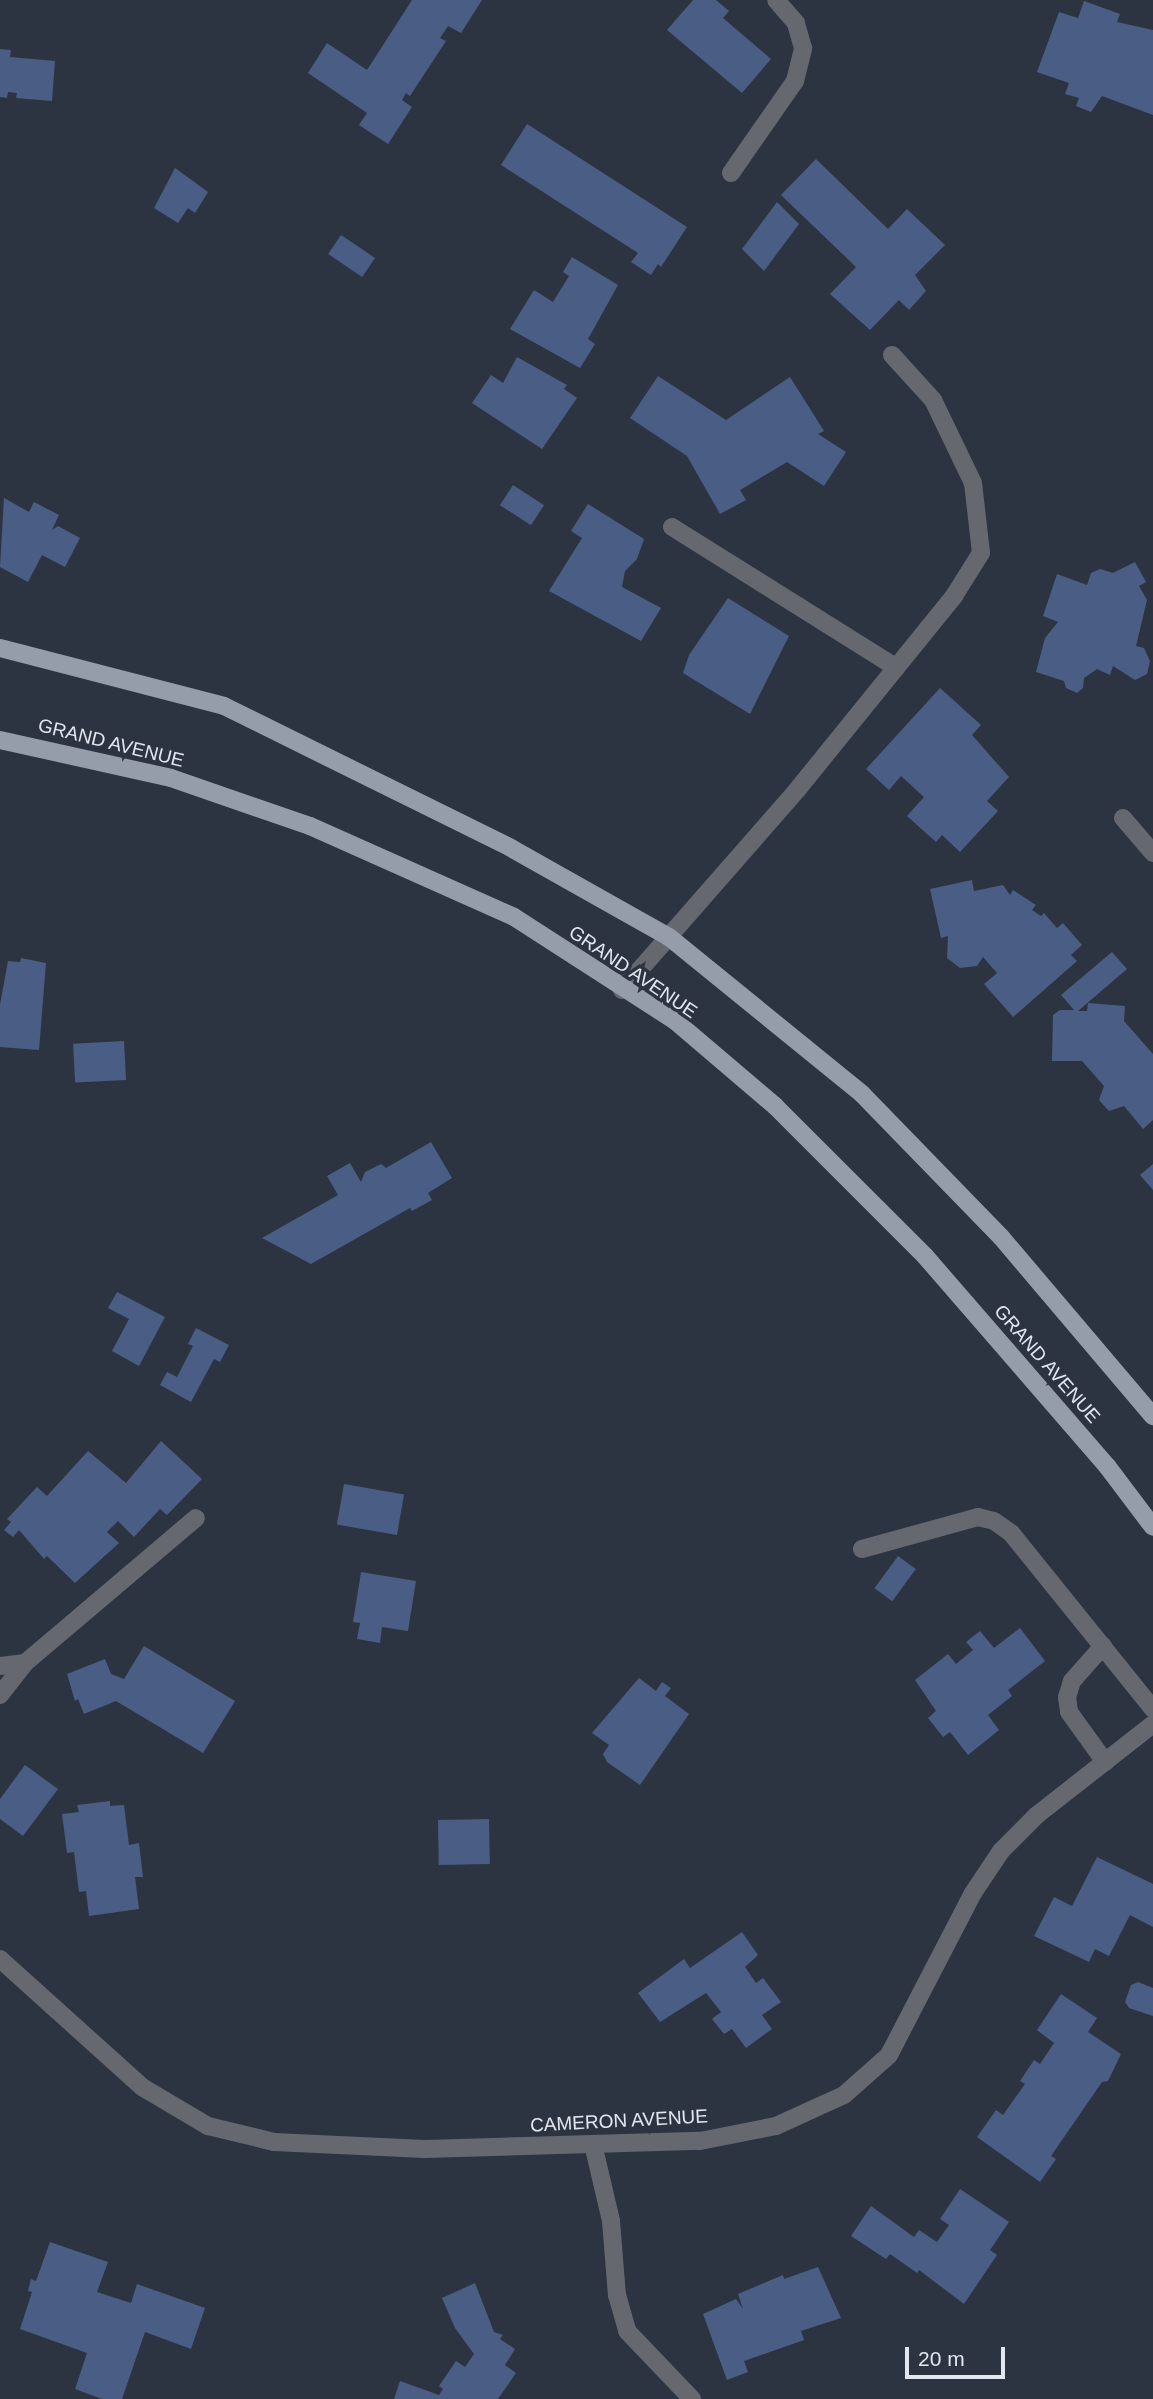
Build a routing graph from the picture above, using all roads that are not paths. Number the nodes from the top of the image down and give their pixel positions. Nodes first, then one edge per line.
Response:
1 (776, 0) edge
2 (731, 173) dead end
3 (892, 355) dead end
4 (672, 527) dead end
5 (0, 648) edge
6 (894, 666) junction
7 (0, 740) edge
8 (1122, 818) dead end
9 (1153, 853) edge
10 (669, 937) junction
11 (622, 990) junction
12 (1153, 1416) edge
13 (196, 1518) dead end
14 (1153, 1527) edge
15 (862, 1549) dead end
16 (1103, 1646) junction
17 (25, 1663) junction
18 (0, 1666) edge
19 (0, 1695) edge
20 (1153, 1709) edge
21 (1153, 1724) edge
22 (1105, 1762) junction
23 (0, 1959) edge
24 (593, 2144) junction
25 (692, 2399) edge

1 - 2 street
3 - 6 street
4 - 6 street
5 - 10 main road
6 - 10 street
7 - 11 main road, GRAND AVENUE
8 - 9 street
10 - 11 street
10 - 12 main road
11 - 14 main road, GRAND AVENUE
13 - 17 street
15 - 16 street
16 - 20 street
16 - 22 street
17 - 18 street
17 - 19 street
21 - 22 street, CAMERON AVENUE
22 - 24 street, CAMERON AVENUE
23 - 24 street, CAMERON AVENUE
24 - 25 street

